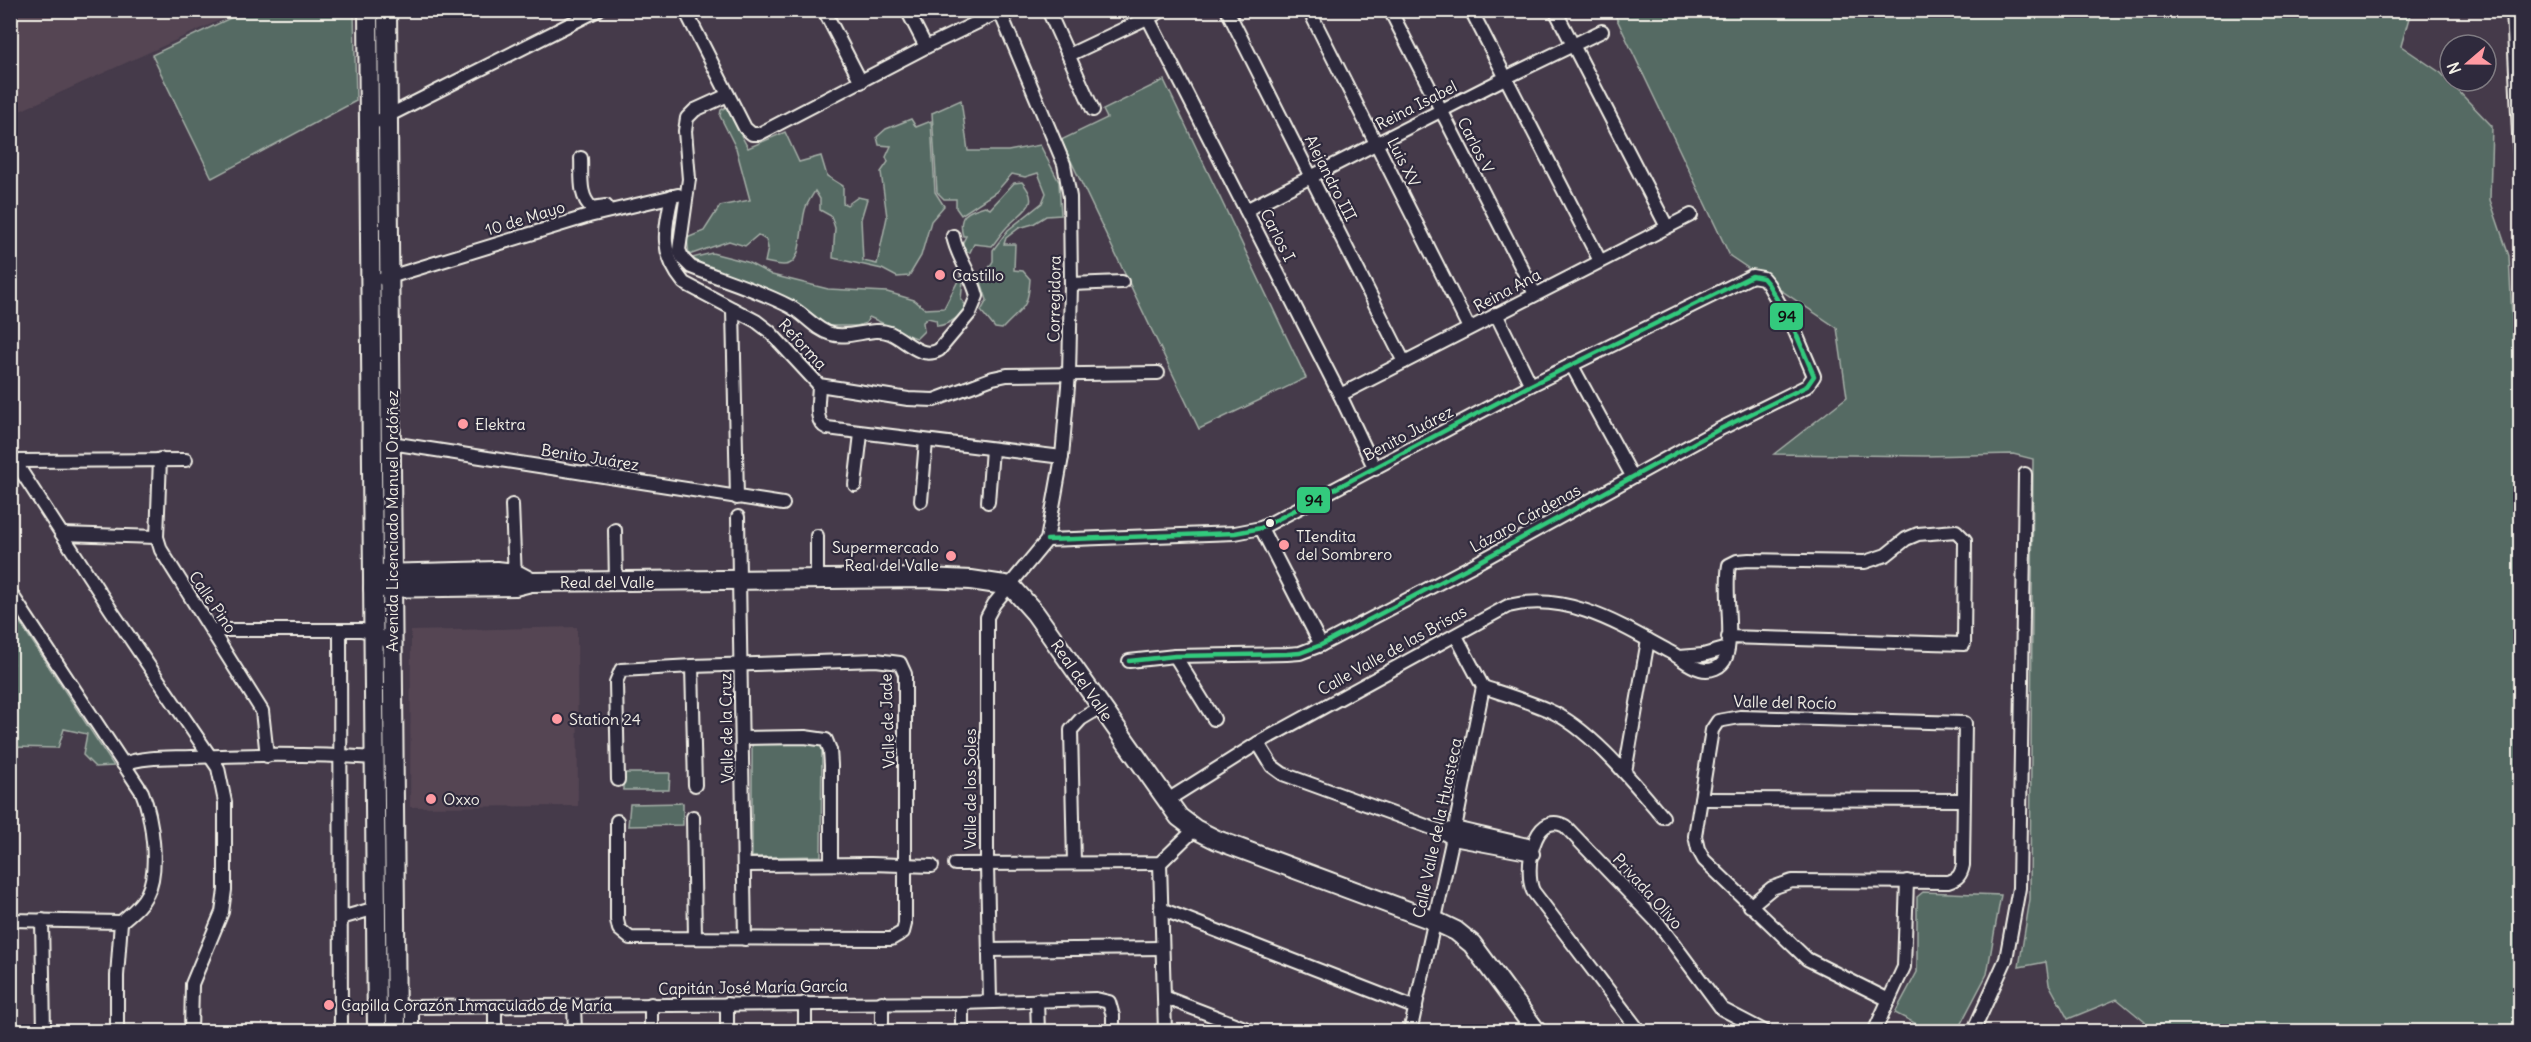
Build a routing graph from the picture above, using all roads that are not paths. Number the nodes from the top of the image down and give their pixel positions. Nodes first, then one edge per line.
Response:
1 (368, 10) edge
2 (387, 10) edge
3 (598, 10) edge
4 (685, 10) edge
5 (824, 10) edge
6 (907, 10) edge
7 (1048, 10) edge
8 (1164, 10) edge
9 (1227, 10) edge
10 (1309, 10) edge
11 (1390, 10) edge
12 (1471, 10) edge
13 (1556, 10) edge
14 (2513, 10) edge
15 (1001, 11) edge
16 (1146, 14) edge
17 (1602, 31) dead end
18 (1573, 45) junction
19 (926, 47) junction
20 (1069, 55) junction
21 (1505, 78) junction
22 (861, 82) junction
23 (728, 95) junction
24 (1093, 110) dead end
25 (1440, 111) junction
26 (387, 118) junction
27 (369, 126) junction
28 (1377, 144) junction
29 (2520, 155) edge
30 (581, 158) dead end
31 (1312, 177) junction
32 (688, 193) junction
33 (672, 196) junction
34 (1246, 210) junction
35 (1691, 215) dead end
36 (1666, 227) junction
37 (953, 236) dead end
38 (1600, 261) junction
39 (389, 277) junction
40 (1763, 279) joint
41 (1122, 282) dead end
42 (371, 283) junction
43 (1071, 284) junction
44 (1535, 294) junction
45 (733, 309) junction
46 (1496, 314) junction
47 (1469, 328) junction
48 (1404, 362) junction
49 (1571, 364) junction
50 (1158, 373) dead end
51 (1069, 374) junction
52 (819, 385) junction
53 (1531, 385) junction
54 (1340, 395) junction
55 (861, 434) junction
56 (926, 441) junction
57 (392, 443) junction
58 (992, 449) junction
59 (13, 457) edge
60 (1062, 457) junction
61 (160, 459) junction
62 (186, 460) dead end
63 (1375, 469) junction
64 (2025, 474) dead end
65 (1632, 477) junction
66 (855, 485) dead end
67 (737, 498) junction
68 (921, 501) dead end
69 (988, 502) dead end
70 (783, 504) dead end
71 (512, 506) dead end
72 (738, 517) dead end
73 (1261, 528) junction
74 (615, 530) dead end
75 (62, 534) junction
76 (817, 536) dead end
77 (157, 537) junction
78 (1047, 540) junction
79 (817, 579) junction
80 (520, 580) junction
81 (392, 581) junction
82 (373, 582) junction
83 (616, 582) junction
84 (739, 582) junction
85 (1011, 586) junction
86 (10, 592) edge
87 (213, 630) junction
88 (340, 630) junction
89 (373, 632) junction
90 (1456, 636) junction
91 (1648, 640) junction
92 (1728, 643) junction
93 (1321, 645) junction
94 (393, 647) junction
95 (1175, 656) junction
96 (1680, 657) junction
97 (1129, 661) dead end
98 (741, 665) junction
99 (692, 666) junction
100 (1483, 687) junction
101 (374, 705) junction
102 (1101, 707) junction
103 (1214, 719) dead end
104 (742, 738) junction
105 (1258, 743) junction
106 (393, 747) junction
107 (208, 756) junction
108 (267, 756) junction
109 (340, 756) junction
110 (374, 758) junction
111 (123, 764) junction
112 (1625, 772) junction
113 (618, 780) dead end
114 (695, 785) dead end
115 (1701, 799) junction
116 (1166, 801) junction
117 (1963, 801) junction
118 (394, 814) junction
119 (693, 817) dead end
120 (1663, 817) dead end
121 (617, 820) dead end
122 (1195, 829) junction
123 (1454, 834) junction
124 (1534, 851) junction
125 (1160, 862) junction
126 (1074, 863) junction
127 (831, 864) junction
128 (955, 864) dead end
129 (744, 865) junction
130 (906, 865) junction
131 (987, 865) junction
132 (932, 866) dead end
133 (1907, 881) junction
134 (1750, 906) junction
135 (376, 908) junction
136 (1161, 909) junction
137 (341, 918) junction
138 (10, 920) edge
139 (42, 920) junction
140 (1435, 921) junction
141 (121, 922) junction
142 (695, 938) junction
143 (745, 939) junction
144 (1162, 948) junction
145 (989, 950) junction
146 (1164, 997) junction
147 (1038, 1000) junction
148 (1889, 1000) junction
149 (990, 1001) junction
150 (882, 1002) junction
151 (805, 1003) junction
152 (962, 1003) junction
153 (651, 1004) junction
154 (727, 1004) junction
155 (574, 1006) junction
156 (404, 1007) junction
157 (495, 1007) junction
158 (1416, 1008) junction
159 (44, 1032) edge
160 (117, 1032) edge
161 (191, 1032) edge
162 (341, 1032) edge
163 (377, 1032) edge
164 (396, 1032) edge
165 (412, 1032) edge
166 (495, 1032) edge
167 (575, 1032) edge
168 (651, 1032) edge
169 (727, 1032) edge
170 (806, 1032) edge
171 (882, 1032) edge
172 (962, 1032) edge
173 (1038, 1032) edge
174 (1113, 1032) edge
175 (1165, 1032) edge
176 (1255, 1032) edge
177 (1410, 1032) edge
178 (1537, 1032) edge
179 (1640, 1032) edge
180 (1766, 1032) edge
181 (1874, 1032) edge
182 (1973, 1032) edge

1 - 27 main road, Avenida Licenciado Manuel Ordóñez
2 - 26 main road, Avenida Licenciado Manuel Ordóñez
3 - 26 street
4 - 23 street
5 - 22 street
6 - 19 street
7 - 20 street
8 - 16 street
9 - 31 street, Alejandro III
10 - 28 street, Luis XV
11 - 25 street, Carlos V
12 - 21 street
13 - 18 street
14 - 29 street
15 - 19 street
15 - 43 street, Corregidora
16 - 20 street
16 - 34 street, Carlos I
17 - 18 street, Reina Isabel
18 - 21 street, Reina Isabel
18 - 36 street
19 - 22 street
20 - 24 street
21 - 25 street, Reina Isabel
21 - 38 street
22 - 23 street
23 - 32 street
25 - 28 street, Reina Isabel
25 - 44 street, Carlos V
26 - 27 street
26 - 39 main road, Avenida Licenciado Manuel Ordóñez
27 - 42 main road, Avenida Licenciado Manuel Ordóñez
28 - 31 street, Reina Isabel
28 - 47 street, Luis XV
30 - 33 street, 10 de Mayo
31 - 34 street, Reina Isabel
31 - 48 street, Alejandro III
32 - 33 street
32 - 37 street
33 - 39 street, 10 de Mayo
33 - 45 street, Reforma
34 - 54 street, Carlos I
35 - 36 street, Reina Ana
36 - 38 street, Reina Ana
38 - 44 street, Reina Ana
39 - 42 street, 10 de Mayo
39 - 57 main road, Avenida Licenciado Manuel Ordóñez
40 - 49 street, Benito Juárez
40 - 65 street, Lázaro Cárdenas
41 - 43 street
42 - 82 main road, Avenida Licenciado Manuel Ordóñez
43 - 51 street, Corregidora
44 - 46 street, Reina Ana
45 - 52 street, Reforma
45 - 67 street
46 - 47 street, Reina Ana
46 - 53 street
47 - 48 street, Reina Ana
48 - 54 street, Reina Ana
49 - 53 street, Benito Juárez
49 - 65 street
50 - 51 street, Reforma
51 - 52 street, Reforma
51 - 60 street, Corregidora
52 - 55 street
53 - 63 street, Benito Juárez
54 - 63 street, Carlos I
55 - 56 street
55 - 66 street
56 - 58 street
56 - 68 street
57 - 67 street, Benito Juárez
57 - 81 main road, Avenida Licenciado Manuel Ordóñez
58 - 60 street
58 - 69 street
59 - 61 street
59 - 75 street
60 - 78 street, Corregidora
61 - 62 street
61 - 77 street, Calle Pino
63 - 73 street, Benito Juárez
64 - 182 street
65 - 93 street, Lázaro Cárdenas
67 - 70 street, Benito Juárez
71 - 80 street
72 - 84 street, Valle de la Cruz
73 - 78 street, Benito Juárez
73 - 93 street
74 - 83 street
75 - 77 street
75 - 107 street
76 - 79 street
77 - 87 street, Calle Pino
78 - 85 street, Corregidora
79 - 84 main road, Real del Valle
79 - 85 main road, Real del Valle
80 - 81 main road, Real del Valle
80 - 83 main road, Real del Valle
81 - 82 main road, Real del Valle
81 - 94 main road, Avenida Licenciado Manuel Ordóñez
82 - 89 main road, Avenida Licenciado Manuel Ordóñez
83 - 84 main road, Real del Valle
84 - 98 street, Valle de la Cruz
85 - 102 main road, Real del Valle
85 - 131 street, Valle de los Soles
86 - 111 street
87 - 88 street
87 - 108 street, Calle Pino
88 - 89 street
88 - 109 street
89 - 94 street
89 - 101 main road, Avenida Licenciado Manuel Ordóñez
90 - 91 street, Calle Valle de las Brisas
90 - 100 street
90 - 105 street, Calle Valle de las Brisas
91 - 96 street, Calle Valle de las Brisas
91 - 112 street
92 - 92 street
92 - 96 street
92 - 96 street, Calle Valle de las Brisas
93 - 95 street, Lázaro Cárdenas
94 - 106 main road, Avenida Licenciado Manuel Ordóñez
95 - 97 street, Lázaro Cárdenas
95 - 103 street
98 - 99 street
98 - 104 street, Valle de la Cruz
98 - 130 street, Valle de Jade
99 - 113 street
99 - 114 street
100 - 112 street
100 - 123 street, Calle Valle de la Huasteca
101 - 106 main road
101 - 110 main road, Avenida Licenciado Manuel Ordóñez
102 - 116 main road, Real del Valle
102 - 126 street
104 - 127 street
104 - 129 street, Valle de la Cruz
105 - 116 street, Calle Valle de las Brisas
105 - 123 street
106 - 110 main road
106 - 118 main road, Avenida Licenciado Manuel Ordóñez
107 - 108 street
107 - 111 street
107 - 161 street
108 - 109 street
109 - 110 street
109 - 137 street
110 - 118 main road
110 - 135 main road, Avenida Licenciado Manuel Ordóñez
111 - 141 street
112 - 120 street
115 - 117 street
115 - 117 street, Valle del Rocío
115 - 134 street, Valle del Rocío
116 - 122 main road, Real del Valle
117 - 133 street, Valle del Rocío
118 - 156 main road, Avenida Licenciado Manuel Ordóñez
119 - 142 street
121 - 142 street
122 - 125 street
122 - 140 main road, Real del Valle
123 - 124 street
123 - 140 street, Calle Valle de la Huasteca
124 - 179 street, Privada Olivo
124 - 180 street, Privada Olivo
125 - 126 street
125 - 136 street
126 - 131 street
127 - 129 street
127 - 130 street
128 - 131 street
129 - 143 street, Valle de la Cruz
130 - 132 street
130 - 143 street, Valle de Jade
131 - 145 street, Valle de los Soles
133 - 134 street
133 - 148 street
134 - 148 street, Valle del Rocío
135 - 137 street
135 - 163 main road, Avenida Licenciado Manuel Ordóñez
136 - 144 street
136 - 158 street
137 - 162 street
138 - 139 street
139 - 141 street
139 - 159 street
140 - 158 street, Calle Valle de la Huasteca
140 - 178 main road, Real del Valle
141 - 160 street
142 - 143 street
144 - 145 street
144 - 146 street
145 - 149 street, Valle de los Soles
146 - 175 street
146 - 176 street
147 - 149 street, Capitán José María García
147 - 173 street
147 - 174 street, Capitán José María García
148 - 181 street
149 - 152 street, Capitán José María García
150 - 151 street, Capitán José María García
150 - 152 street, Capitán José María García
150 - 171 street
151 - 154 street, Capitán José María García
151 - 170 street
152 - 172 street
153 - 154 street, Capitán José María García
153 - 155 street, Capitán José María García
153 - 168 street
154 - 169 street
155 - 157 street, Capitán José María García
155 - 167 street
156 - 157 street, Capitán José María García
156 - 164 main road, Avenida Licenciado Manuel Ordóñez
156 - 165 street
157 - 166 street
158 - 177 street, Calle Valle de la Huasteca

